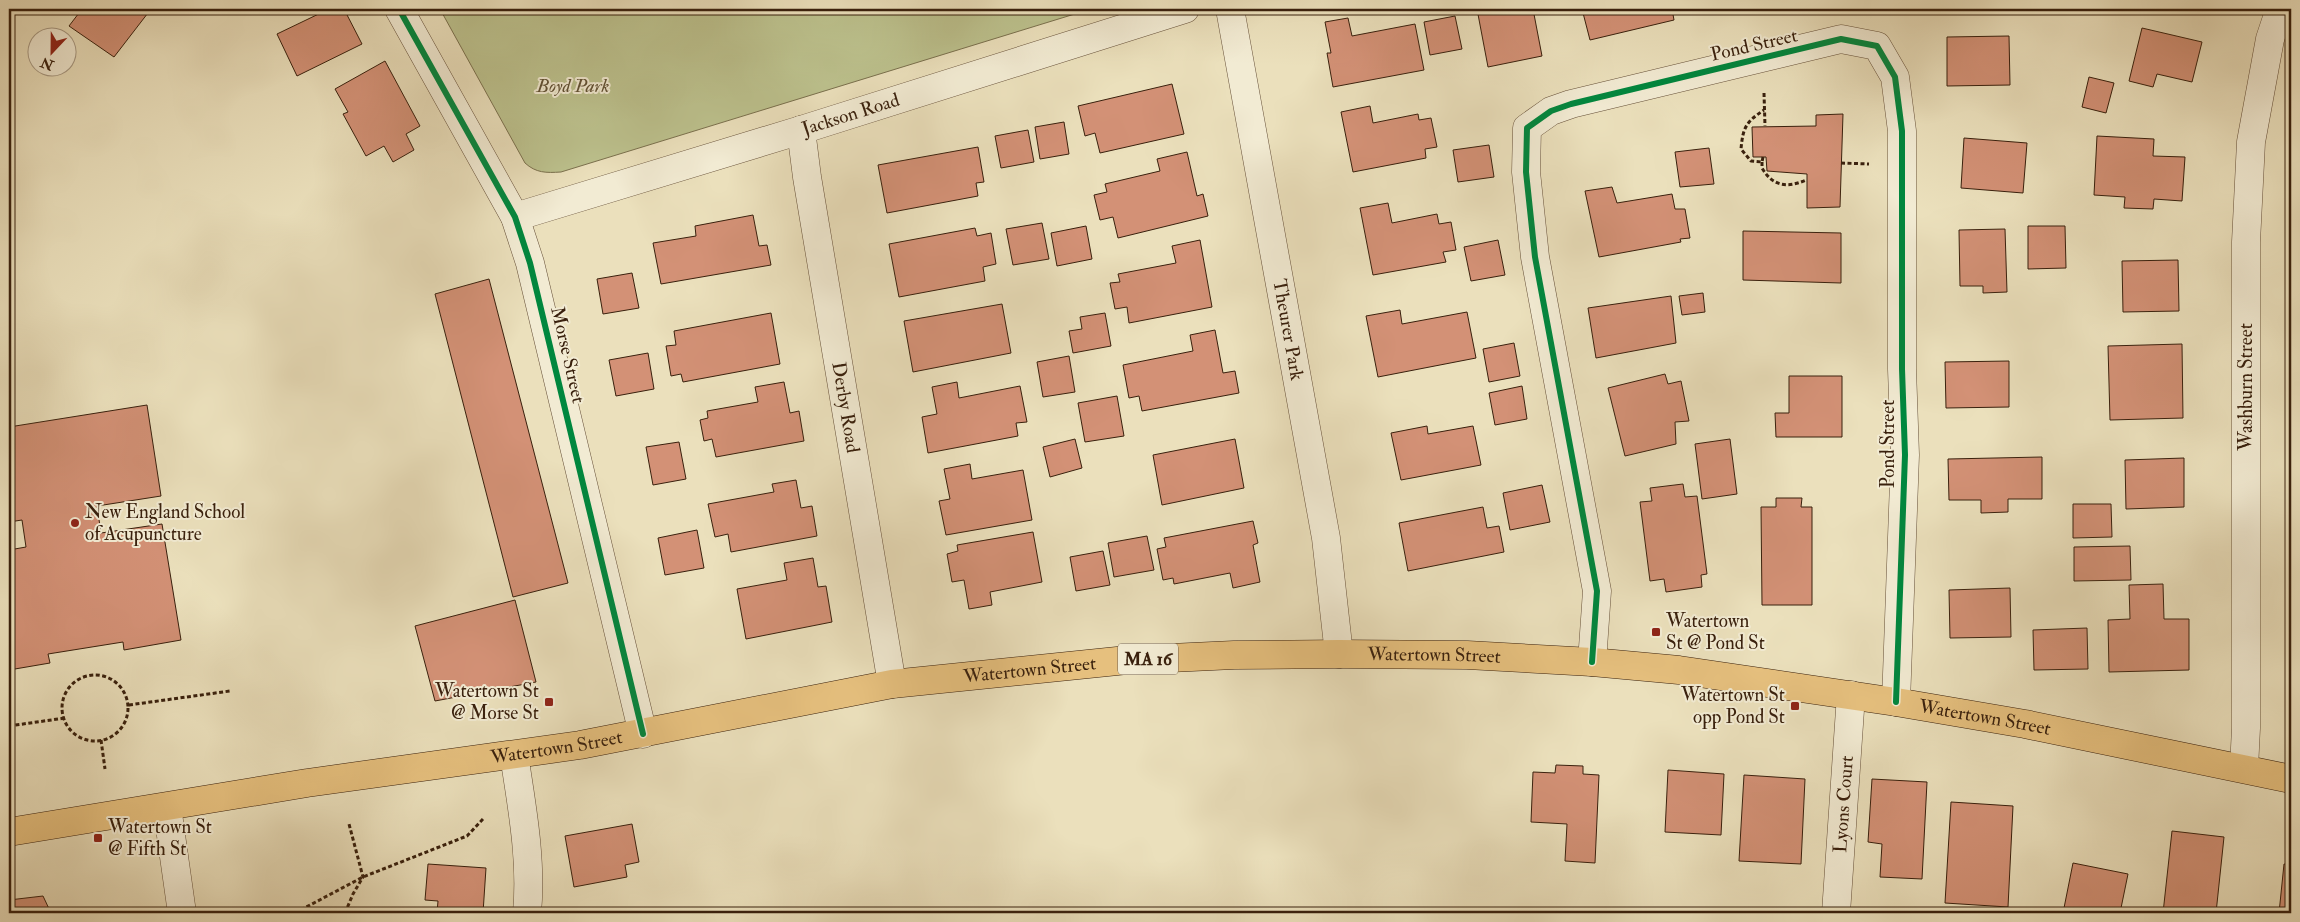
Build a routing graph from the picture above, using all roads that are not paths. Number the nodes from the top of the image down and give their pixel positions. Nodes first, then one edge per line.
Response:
1 (399, 9) edge
2 (1185, 9) edge
3 (1230, 9) edge
4 (2280, 9) edge
5 (801, 130) junction
6 (515, 217) junction
7 (1339, 654) junction
8 (1592, 662) junction
9 (892, 684) junction
10 (1851, 695) junction
11 (1896, 702) junction
12 (643, 734) junction
13 (514, 755) junction
14 (2244, 768) junction
15 (2291, 779) edge
16 (167, 807) junction
17 (9, 832) edge
18 (182, 913) edge
19 (527, 913) edge
20 (1836, 913) edge

1 - 6 street, Morse Street
2 - 5 street, Jackson Road
3 - 7 street, Theurer Park
4 - 14 street, Washburn Street
5 - 6 street, Jackson Road
5 - 9 street, Derby Road
6 - 12 street, Morse Street
7 - 8 main road, Watertown Street / MA 16
7 - 9 main road, Watertown Street / MA 16
8 - 10 main road, Watertown Street / MA 16
8 - 11 street, Pond Street
9 - 12 main road, Watertown Street / MA 16
10 - 11 main road, Watertown Street / MA 16
10 - 20 street, Lyons Court
11 - 14 main road, Watertown Street / MA 16
12 - 13 main road, Watertown Street / MA 16
13 - 16 main road, Watertown Street / MA 16
13 - 19 street
14 - 15 main road, Watertown Street / MA 16
16 - 17 main road, Watertown Street / MA 16
16 - 18 street

